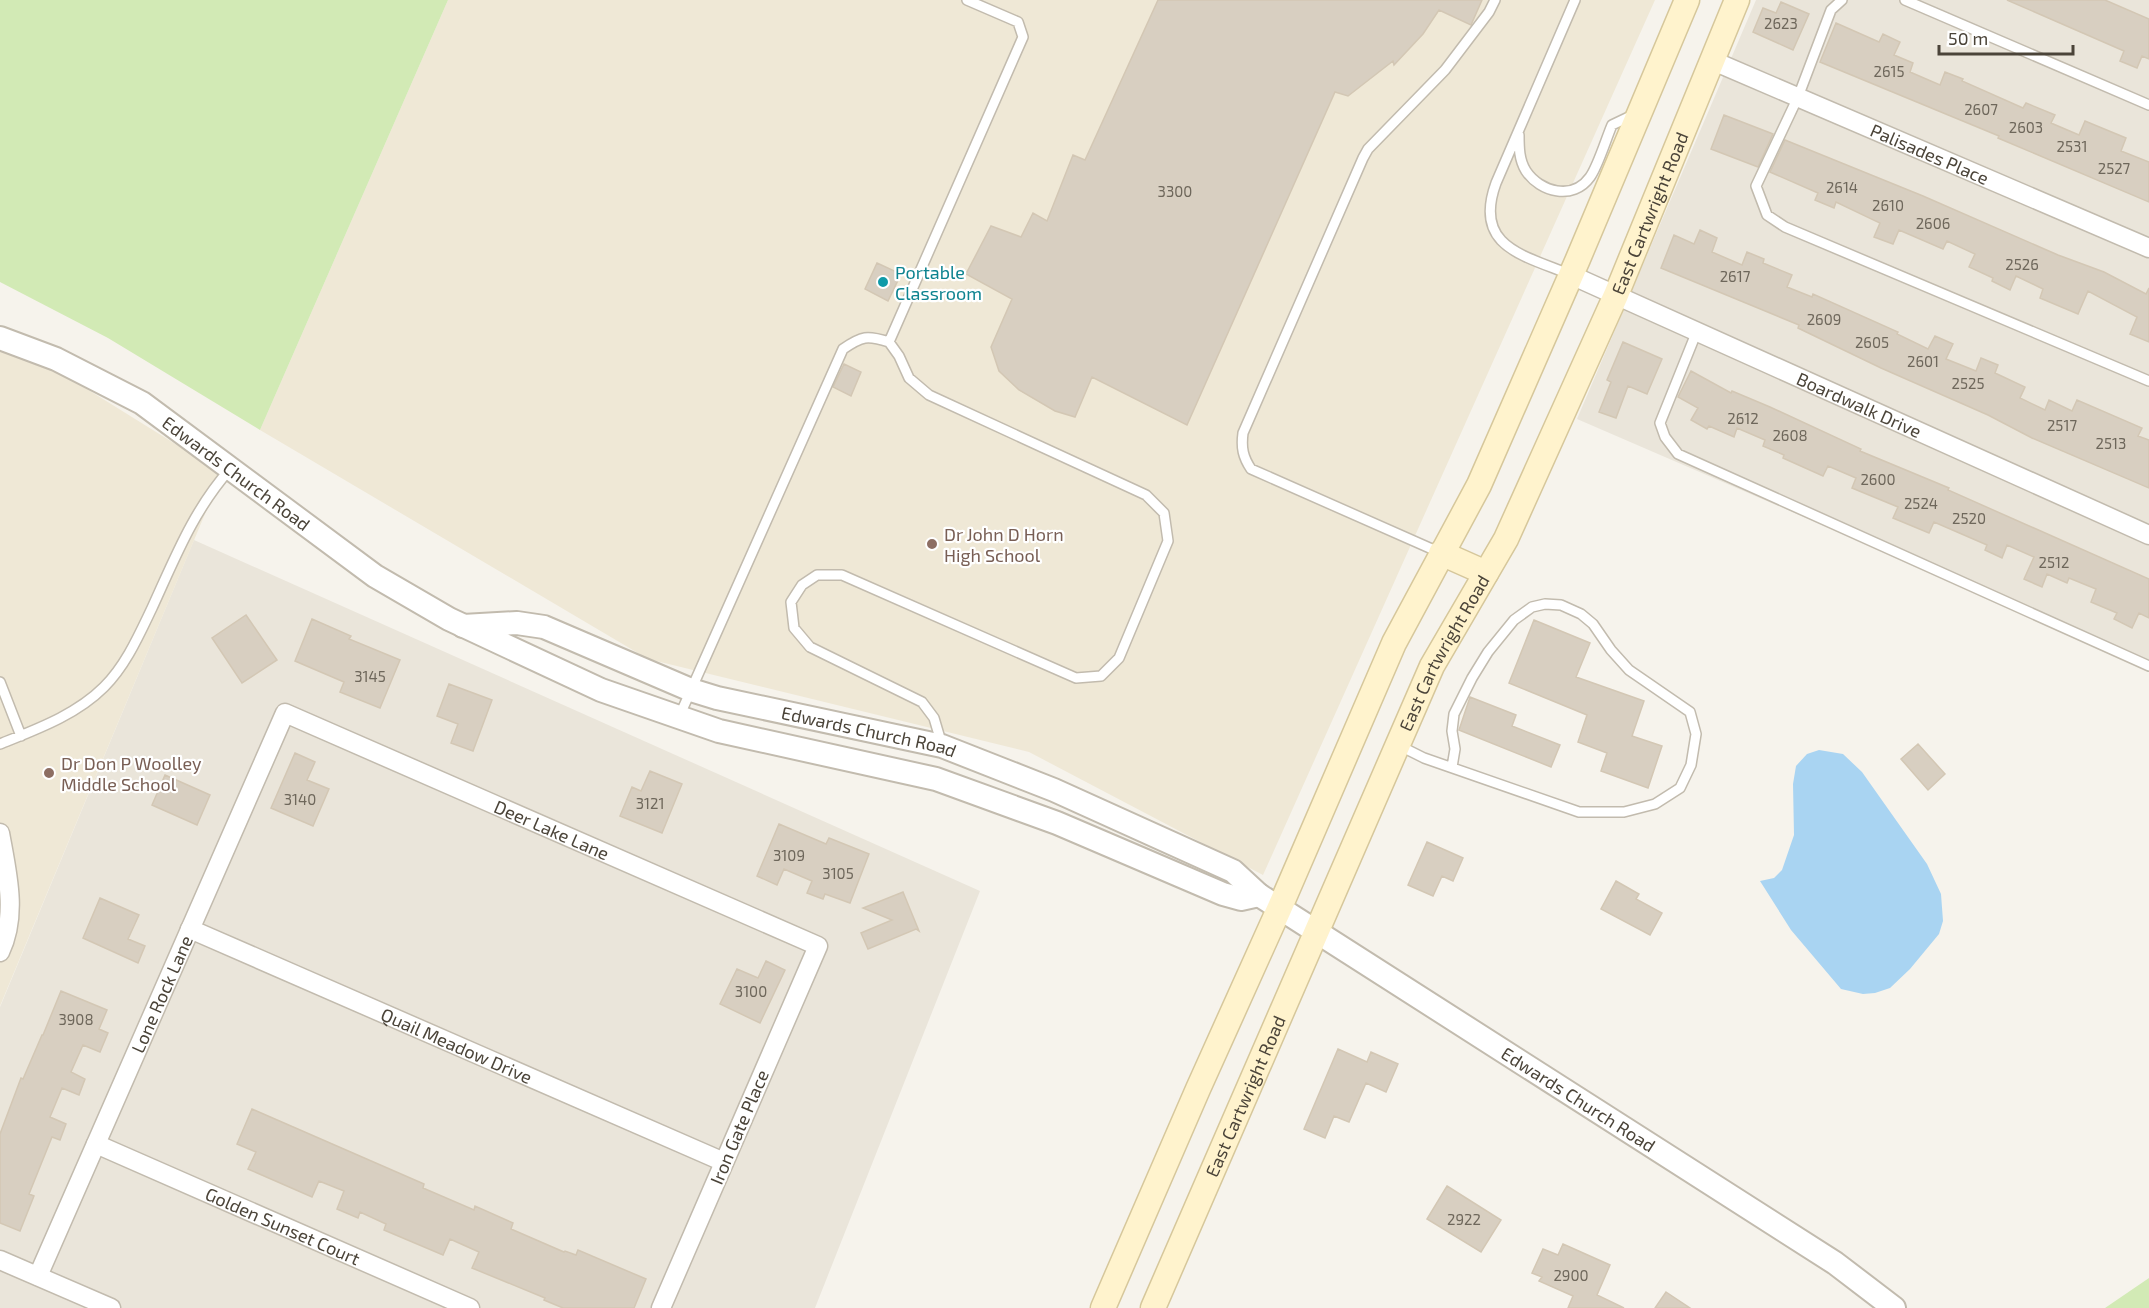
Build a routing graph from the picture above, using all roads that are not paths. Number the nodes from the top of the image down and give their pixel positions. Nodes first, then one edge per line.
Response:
1 (967, 0) edge
2 (1495, 0) edge
3 (1575, 0) edge
4 (1687, 0) edge
5 (1737, 0) edge
6 (1842, 0) edge
7 (1905, 0) edge
8 (1711, 60) junction
9 (1798, 97) junction
10 (2149, 105) edge
11 (1640, 111) junction
12 (1520, 128) junction
13 (2149, 248) edge
14 (1571, 275) junction
15 (1616, 295) junction
16 (1696, 331) junction
17 (0, 338) edge
18 (889, 342) junction
19 (2149, 381) edge
20 (230, 469) junction
21 (2149, 535) edge
22 (1441, 554) junction
23 (1486, 573) junction
24 (463, 626) junction
25 (2149, 666) edge
26 (0, 682) edge
27 (691, 690) junction
28 (285, 713) joint
29 (679, 717) junction
30 (21, 736) junction
31 (0, 744) edge
32 (1398, 745) junction
33 (942, 746) junction
34 (1452, 767) junction
35 (0, 833) edge
36 (1259, 895) junction
37 (1280, 907) junction
38 (190, 928) junction
39 (1316, 931) junction
40 (818, 946) joint
41 (0, 952) edge
42 (96, 1144) junction
43 (724, 1162) junction
44 (0, 1260) edge
45 (38, 1276) junction
46 (111, 1308) edge
47 (470, 1308) edge
48 (661, 1308) edge
49 (1103, 1308) edge
50 (1153, 1308) edge
51 (1894, 1308) edge

1 - 18 lane
2 - 22 lane
3 - 12 lane
4 - 11 main road
5 - 8 main road, East Cartwright Road
6 - 9 lane
7 - 10 lane
8 - 9 street, Palisades Place
8 - 15 main road, East Cartwright Road
9 - 13 street, Palisades Place
9 - 19 lane
11 - 12 lane
11 - 14 main road
12 - 14 lane
14 - 15 street, Boardwalk Drive
14 - 22 main road
15 - 16 street, Boardwalk Drive
15 - 23 main road, East Cartwright Road
16 - 21 street, Boardwalk Drive
16 - 25 lane
17 - 20 street, Edwards Church Road
18 - 27 lane
18 - 33 lane
20 - 24 street, Edwards Church Road
20 - 30 lane
22 - 23 main road
22 - 37 main road
23 - 32 main road, East Cartwright Road
24 - 27 street, Edwards Church Road
24 - 29 street, Edwards Church Road
26 - 30 lane
27 - 29 lane
27 - 33 street, Edwards Church Road
28 - 38 street, Lone Rock Lane
28 - 40 street, Deer Lake Lane
29 - 36 street, Edwards Church Road
30 - 31 lane
32 - 34 lane
32 - 39 main road, East Cartwright Road
33 - 36 street, Edwards Church Road
34 - 34 lane
35 - 41 street
36 - 37 street, Edwards Church Road
37 - 39 street, Edwards Church Road
37 - 49 main road
38 - 42 street, Lone Rock Lane
38 - 43 street, Quail Meadow Drive
39 - 50 main road, East Cartwright Road
39 - 51 street, Edwards Church Road
40 - 43 street, Iron Gate Place
42 - 45 street, Lone Rock Lane
42 - 47 street, Golden Sunset Court
43 - 48 street, Iron Gate Place
44 - 45 street
45 - 46 street

